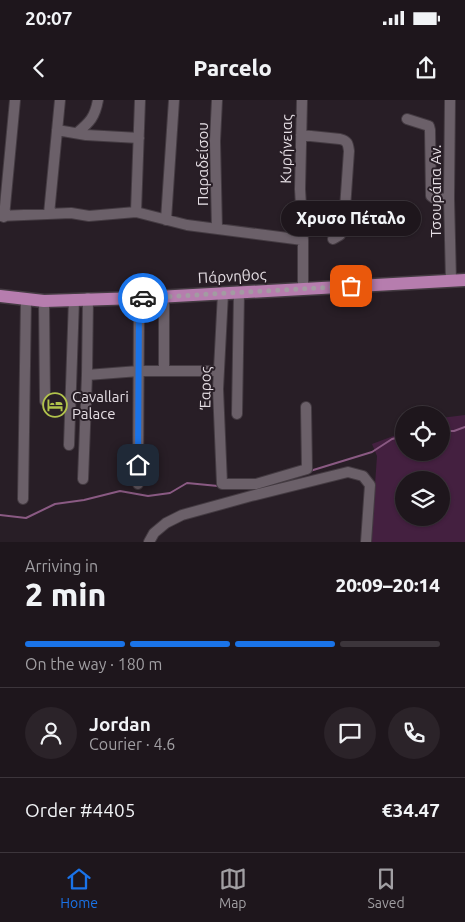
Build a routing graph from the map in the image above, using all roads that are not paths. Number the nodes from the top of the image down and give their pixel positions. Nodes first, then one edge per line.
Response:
1 (15, 100) edge
2 (60, 100) edge
3 (98, 100) edge
4 (140, 100) edge
5 (174, 100) edge
6 (218, 100) edge
7 (302, 100) edge
8 (450, 100) edge
9 (407, 119) dead end
10 (57, 130) junction
11 (77, 133) junction
12 (301, 135) junction
13 (139, 138) junction
14 (449, 198) junction
15 (136, 212) junction
16 (49, 214) junction
17 (2, 217) edge
18 (166, 220) junction
19 (217, 229) junction
20 (333, 239) dead end
21 (303, 240) junction
22 (465, 280) edge
23 (451, 281) junction
24 (303, 289) junction
25 (239, 292) junction
26 (224, 293) junction
27 (0, 296) edge
28 (164, 296) junction
29 (88, 298) junction
30 (139, 298) junction
31 (26, 299) junction
32 (74, 299) junction
33 (44, 300) junction
34 (139, 371) junction
35 (164, 371) junction
36 (220, 371) junction
37 (87, 375) junction
38 (45, 401) dead end
39 (306, 407) dead end
40 (237, 414) dead end
41 (69, 444) dead end
42 (83, 479) dead end
43 (138, 484) dead end
44 (23, 499) dead end
45 (148, 542) edge
46 (366, 542) edge

1 - 17 street
2 - 10 street
3 - 11 street
4 - 13 street
5 - 18 street
6 - 19 street, Παραδείσου
7 - 12 street, Κυρήνειας
8 - 14 street, Τσουράπα Αν.
9 - 14 street
10 - 11 street
10 - 16 street
11 - 13 street
12 - 20 street
12 - 21 street, Κυρήνειας
13 - 15 street
14 - 23 street, Τσουράπα Αν.
15 - 16 street
15 - 18 street
16 - 17 street
18 - 19 street
19 - 21 street
21 - 24 street, Κυρήνειας
22 - 23 main road, Πάρνηθος
23 - 24 main road, Πάρνηθος
24 - 25 main road, Πάρνηθος
25 - 26 main road, Πάρνηθος
25 - 40 street
26 - 28 main road, Πάρνηθος
26 - 36 street, Έαρος
27 - 31 main road, Πάρνηθος
28 - 30 main road, Πάρνηθος
28 - 35 street
29 - 30 main road, Πάρνηθος
29 - 32 main road, Πάρνηθος
29 - 37 street
30 - 34 street
31 - 33 main road, Πάρνηθος
31 - 44 street
32 - 33 main road, Πάρνηθος
32 - 41 street
33 - 38 street
34 - 35 street
34 - 37 street
34 - 43 street
35 - 36 street
36 - 39 street, Έαρος
37 - 42 street
45 - 46 street

